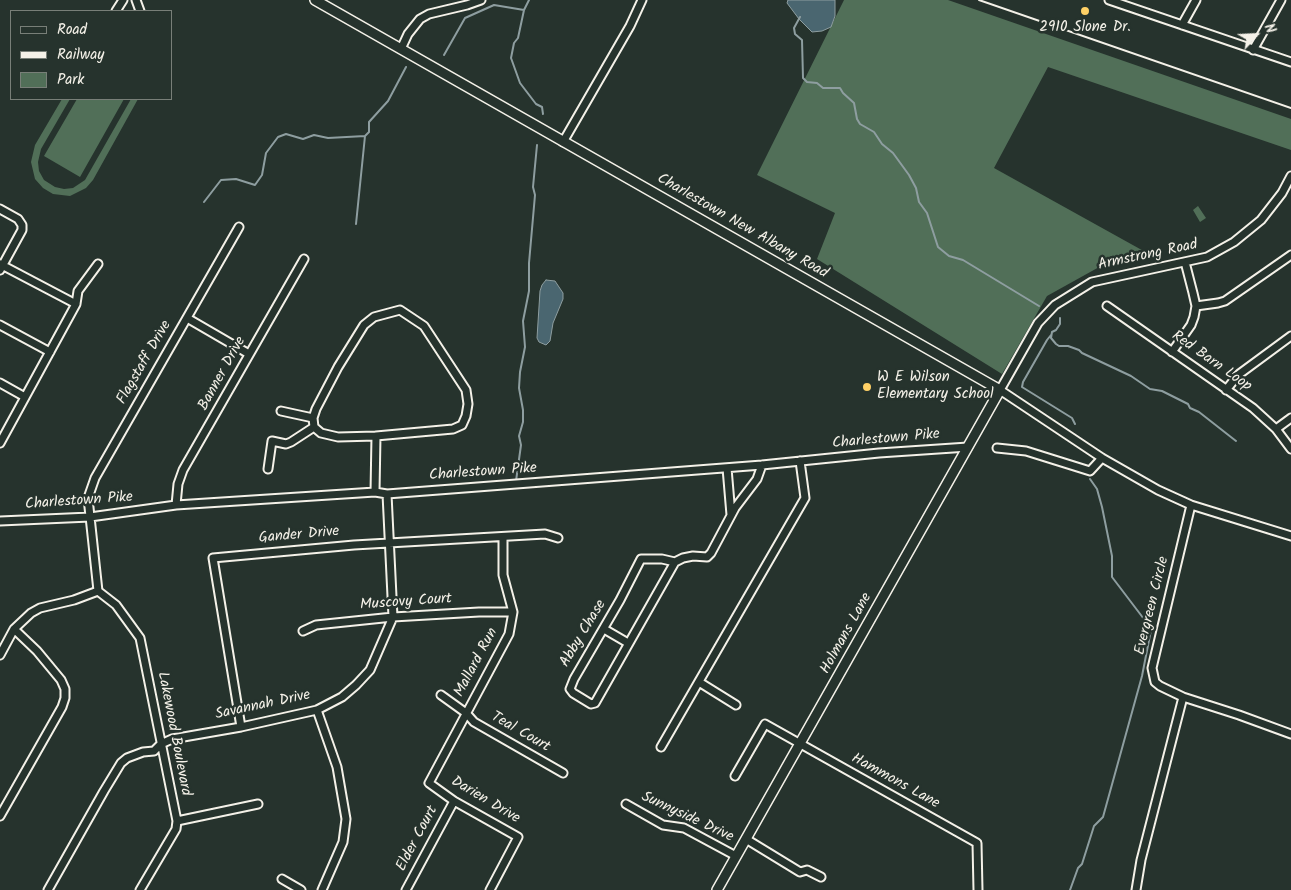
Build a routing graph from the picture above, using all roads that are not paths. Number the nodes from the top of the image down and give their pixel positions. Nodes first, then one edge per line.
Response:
1 (315, 0) edge
2 (481, 0) edge
3 (642, 0) edge
4 (1110, 0) edge
5 (1196, 0) edge
6 (1281, 0) edge
7 (1182, 25) junction
8 (401, 49) junction
9 (1253, 50) junction
10 (1291, 62) edge
11 (563, 142) junction
12 (1291, 176) edge
13 (0, 209) edge
14 (239, 226) dead end
15 (1291, 255) edge
16 (304, 259) dead end
17 (1185, 262) junction
18 (98, 264) dead end
19 (1, 267) edge
20 (76, 304) junction
21 (1107, 306) dead end
22 (1196, 306) junction
23 (187, 318) junction
24 (0, 325) edge
25 (1291, 336) edge
26 (50, 352) junction
27 (1172, 352) junction
28 (249, 354) junction
29 (0, 383) edge
30 (1000, 390) junction
31 (1226, 390) junction
32 (25, 397) junction
33 (281, 411) dead end
34 (313, 418) junction
35 (1291, 418) edge
36 (314, 427) junction
37 (1276, 429) junction
38 (376, 436) junction
39 (0, 442) edge
40 (968, 447) junction
41 (997, 448) dead end
42 (1291, 449) edge
43 (1102, 458) junction
44 (800, 461) junction
45 (762, 465) junction
46 (727, 468) junction
47 (268, 469) dead end
48 (375, 492) junction
49 (387, 494) junction
50 (176, 505) junction
51 (1192, 505) junction
52 (731, 515) junction
53 (90, 517) junction
54 (0, 521) edge
55 (502, 536) junction
56 (1291, 536) edge
57 (558, 538) dead end
58 (389, 543) junction
59 (675, 562) junction
60 (98, 591) junction
61 (513, 612) junction
62 (393, 617) junction
63 (14, 629) junction
64 (604, 629) junction
65 (303, 631) dead end
66 (628, 643) junction
67 (0, 655) edge
68 (698, 682) junction
69 (441, 695) dead end
70 (1183, 697) junction
71 (736, 704) dead end
72 (317, 710) junction
73 (466, 713) junction
74 (241, 726) junction
75 (1291, 734) edge
76 (161, 744) junction
77 (800, 744) junction
78 (661, 748) dead end
79 (562, 773) dead end
80 (735, 776) dead end
81 (454, 801) junction
82 (258, 804) dead end
83 (626, 804) dead end
84 (0, 816) edge
85 (177, 821) junction
86 (746, 839) junction
87 (736, 856) junction
88 (821, 877) dead end
89 (282, 880) dead end
90 (48, 890) edge
91 (140, 890) edge
92 (301, 890) edge
93 (322, 890) edge
94 (406, 890) edge
95 (490, 890) edge
96 (717, 890) edge
97 (978, 890) edge
98 (1136, 890) edge

1 - 8 main road, Charlestown New Albany Road
2 - 8 street
3 - 11 street
4 - 7 street
5 - 7 street
6 - 9 street
7 - 9 street
8 - 11 main road, Charlestown New Albany Road
9 - 10 street
11 - 30 main road, Charlestown New Albany Road
12 - 17 street, Armstrong Road
13 - 19 street
14 - 23 street, Flagstaff Drive
15 - 22 street
16 - 28 street, Banner Drive
17 - 22 street
17 - 30 street, Armstrong Road
18 - 20 street
19 - 20 street
20 - 26 street
21 - 27 street, Red Barn Loop
22 - 27 street
23 - 28 street
23 - 53 street, Flagstaff Drive
24 - 26 street
25 - 31 street
26 - 32 street
27 - 31 street, Red Barn Loop
28 - 50 street, Banner Drive
29 - 32 street
30 - 40 main road, Holmans Lane
30 - 43 street, Charlestown New Albany Road
31 - 37 street, Red Barn Loop
32 - 39 street
33 - 34 street
34 - 36 street
34 - 38 street
35 - 37 street
36 - 38 street
36 - 47 street
37 - 42 street, Red Barn Loop
38 - 48 street
40 - 44 street, Charlestown Pike
40 - 77 main road, Holmans Lane
41 - 43 street
43 - 51 street, Charlestown New Albany Road
44 - 45 street, Charlestown Pike
44 - 68 street
45 - 46 street, Charlestown Pike
45 - 52 street, Abby Chase
46 - 49 street, Charlestown Pike
46 - 52 street
48 - 49 street, Charlestown Pike
48 - 50 street, Charlestown Pike
49 - 58 street, Savannah Drive
50 - 53 street, Charlestown Pike
51 - 56 street
51 - 70 street, Evergreen Circle
52 - 59 street, Abby Chase
53 - 54 street, Charlestown Pike
53 - 60 street
55 - 57 street, Gander Drive
55 - 58 street, Gander Drive
55 - 61 street, Mallard Run
58 - 62 street, Savannah Drive
58 - 74 street, Gander Drive
59 - 64 street, Abby Chase
59 - 66 street, Abby Chase
60 - 63 street
60 - 76 street, Lakewood Boulevard
61 - 62 street, Muscovy Court
61 - 73 street, Mallard Run
62 - 65 street, Muscovy Court
62 - 72 street, Savannah Drive
63 - 67 street
63 - 84 street
64 - 66 street
64 - 66 street, Abby Chase
68 - 71 street
68 - 78 street
69 - 73 street, Teal Court
70 - 75 street, Evergreen Circle
70 - 98 street
72 - 74 street, Savannah Drive
72 - 93 street
73 - 79 street, Teal Court
73 - 81 street, Darien Drive
74 - 76 street, Savannah Drive
76 - 85 street, Lakewood Boulevard
76 - 90 street, Savannah Drive
77 - 80 street, Hammons Lane
77 - 86 main road, Holmans Lane
77 - 97 street, Hammons Lane
81 - 94 street, Elder Court
81 - 95 street, Darien Drive
82 - 85 street
83 - 87 street, Sunnyside Drive
85 - 91 street
86 - 87 main road, Holmans Lane
86 - 88 street
87 - 96 main road, Holmans Lane
89 - 92 street

